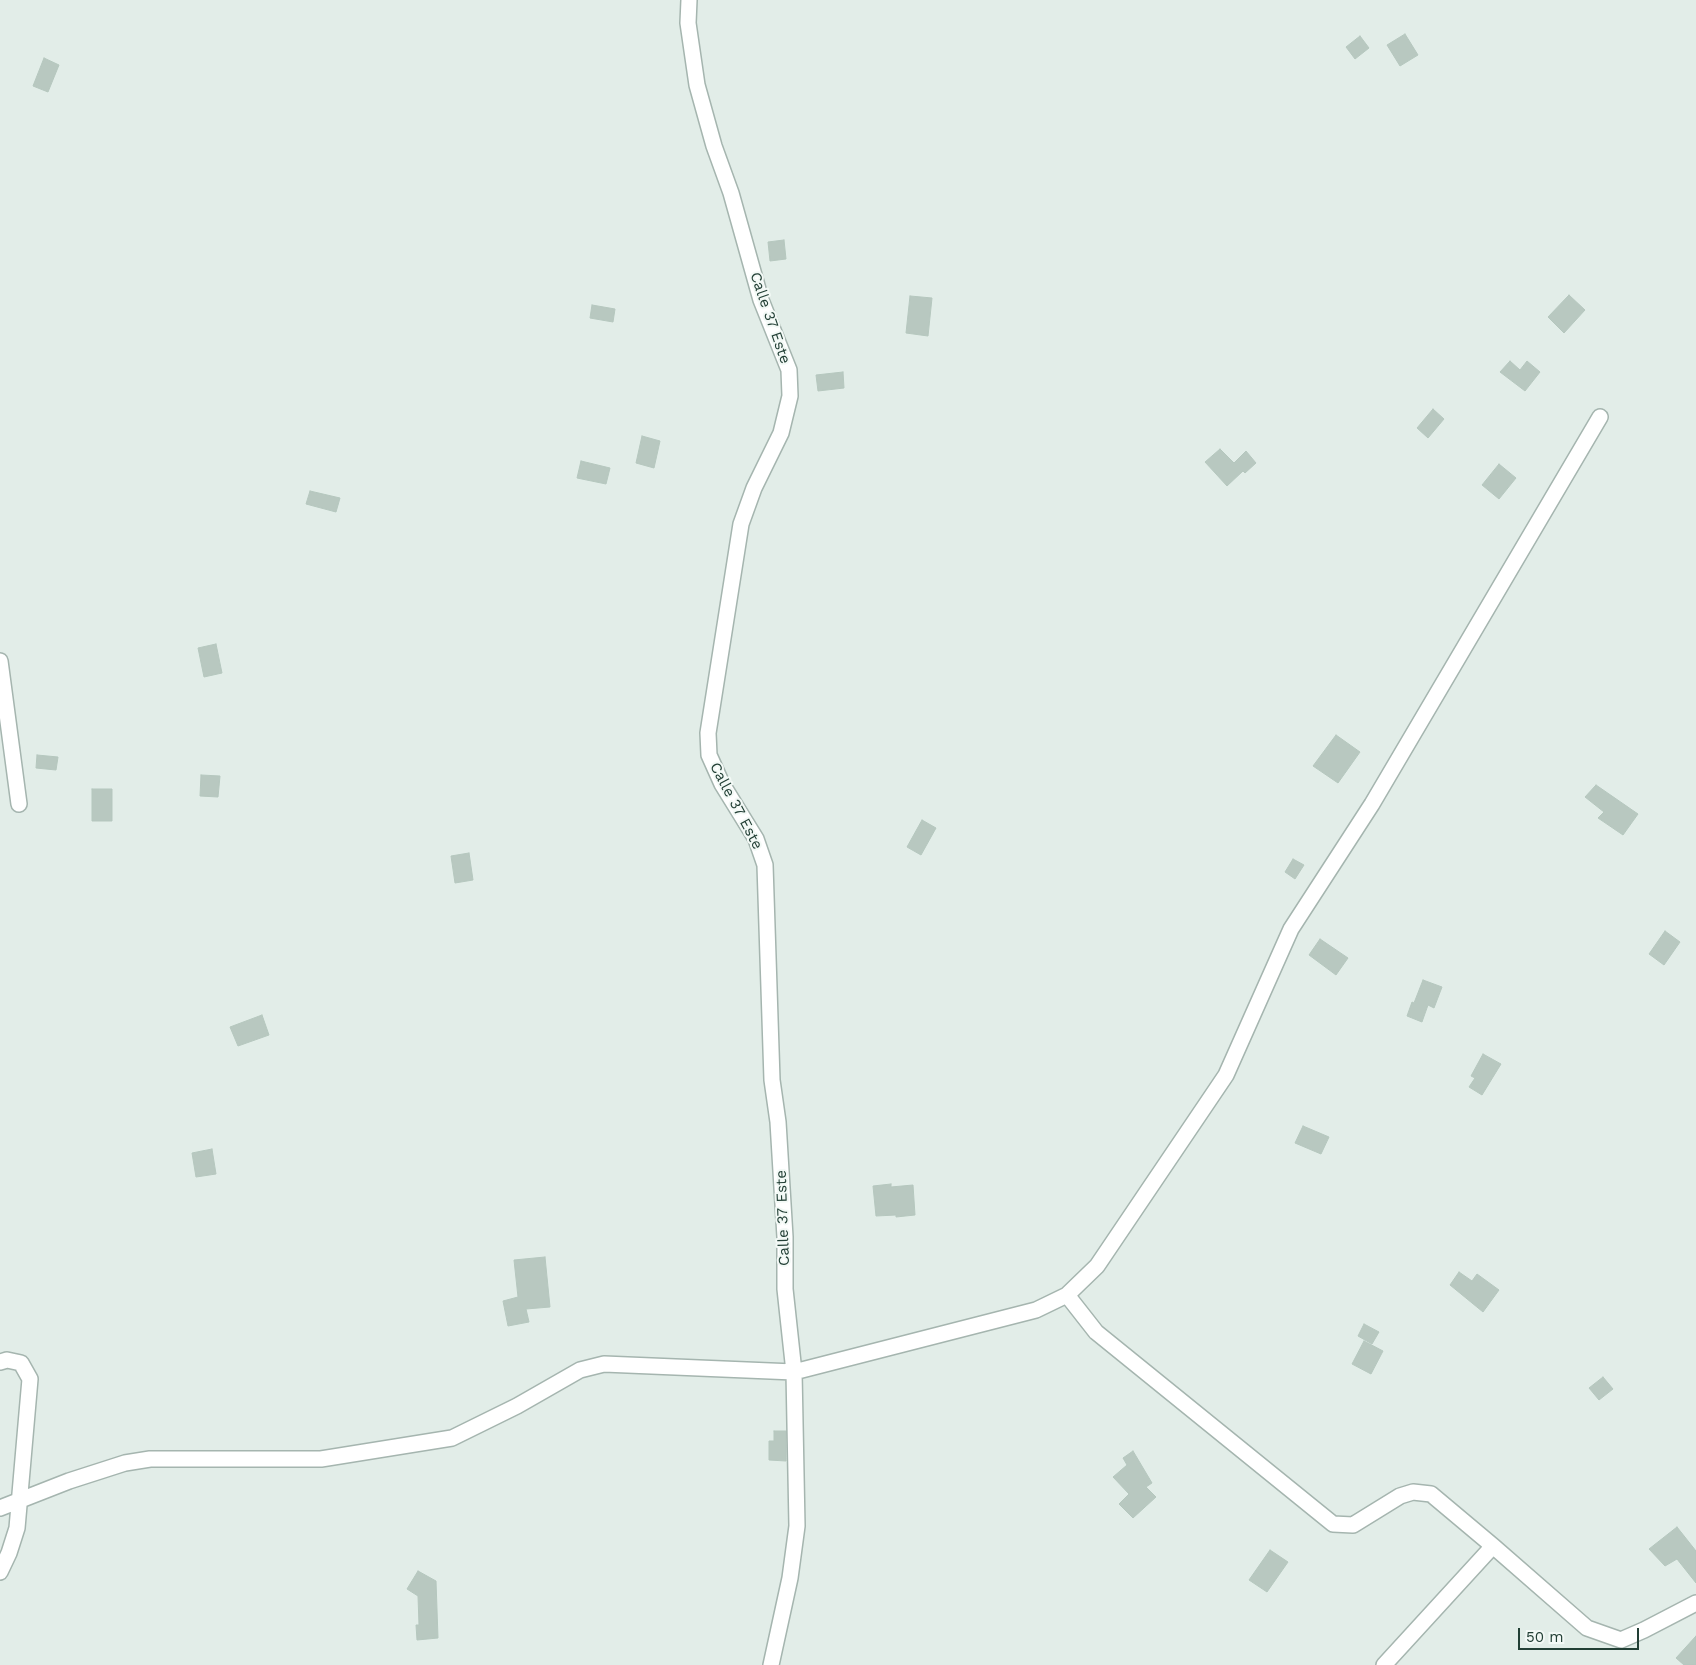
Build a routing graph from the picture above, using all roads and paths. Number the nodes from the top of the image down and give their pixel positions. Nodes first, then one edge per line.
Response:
1 (690, 0) edge
2 (1600, 417) dead end
3 (0, 662) edge
4 (19, 804) dead end
5 (1067, 1295) junction
6 (0, 1362) edge
7 (794, 1372) junction
8 (20, 1500) junction
9 (0, 1508) edge
10 (1493, 1546) junction
11 (0, 1572) edge
12 (1696, 1603) edge
13 (771, 1665) edge
14 (1384, 1665) edge

1 - 7 street, Calle 37 Este
2 - 5 street
3 - 4 street
5 - 7 street
5 - 10 street
6 - 8 street
7 - 8 street
7 - 13 street, Calle 37 Este
8 - 9 street
8 - 11 street
10 - 12 street
10 - 14 street

